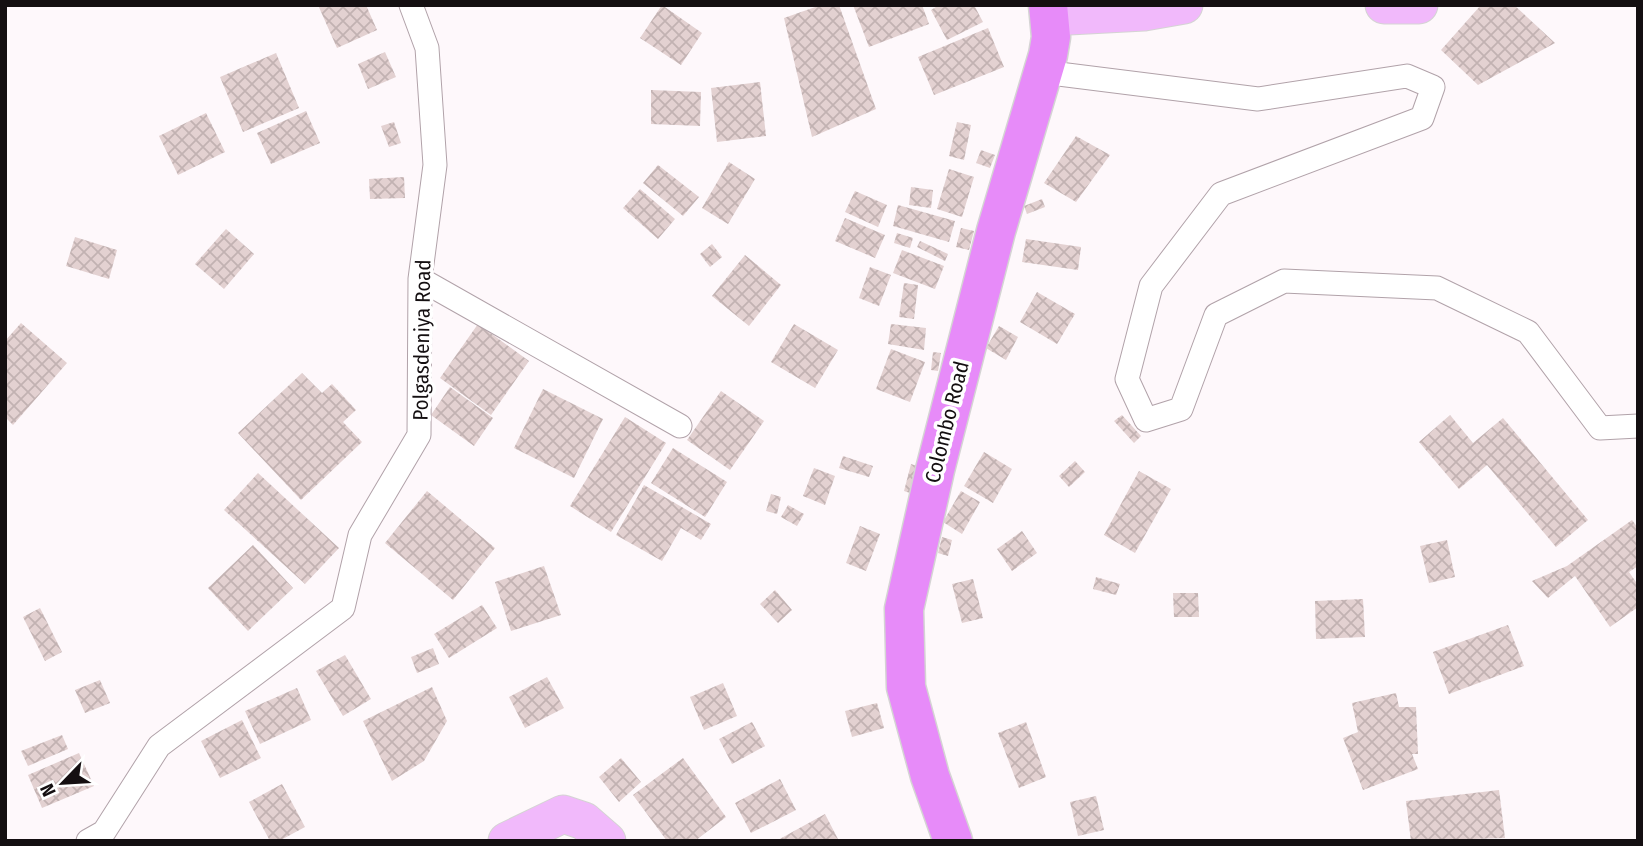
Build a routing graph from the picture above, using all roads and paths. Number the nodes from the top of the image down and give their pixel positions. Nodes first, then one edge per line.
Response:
1 (411, 5) edge
2 (1184, 5) edge
3 (1384, 5) edge
4 (1419, 5) edge
5 (1049, 11) edge
6 (1043, 72) junction
7 (420, 279) junction
8 (680, 426) dead end
9 (1638, 426) edge
10 (88, 841) edge
11 (507, 841) edge
12 (607, 841) edge
13 (953, 841) edge

1 - 7 street, Polgasdeniya Road
2 - 5 main road
3 - 4 main road
5 - 6 highway, Colombo Road
6 - 9 street
6 - 13 highway, Colombo Road
7 - 8 street
7 - 10 street, Polgasdeniya Road
11 - 12 main road

